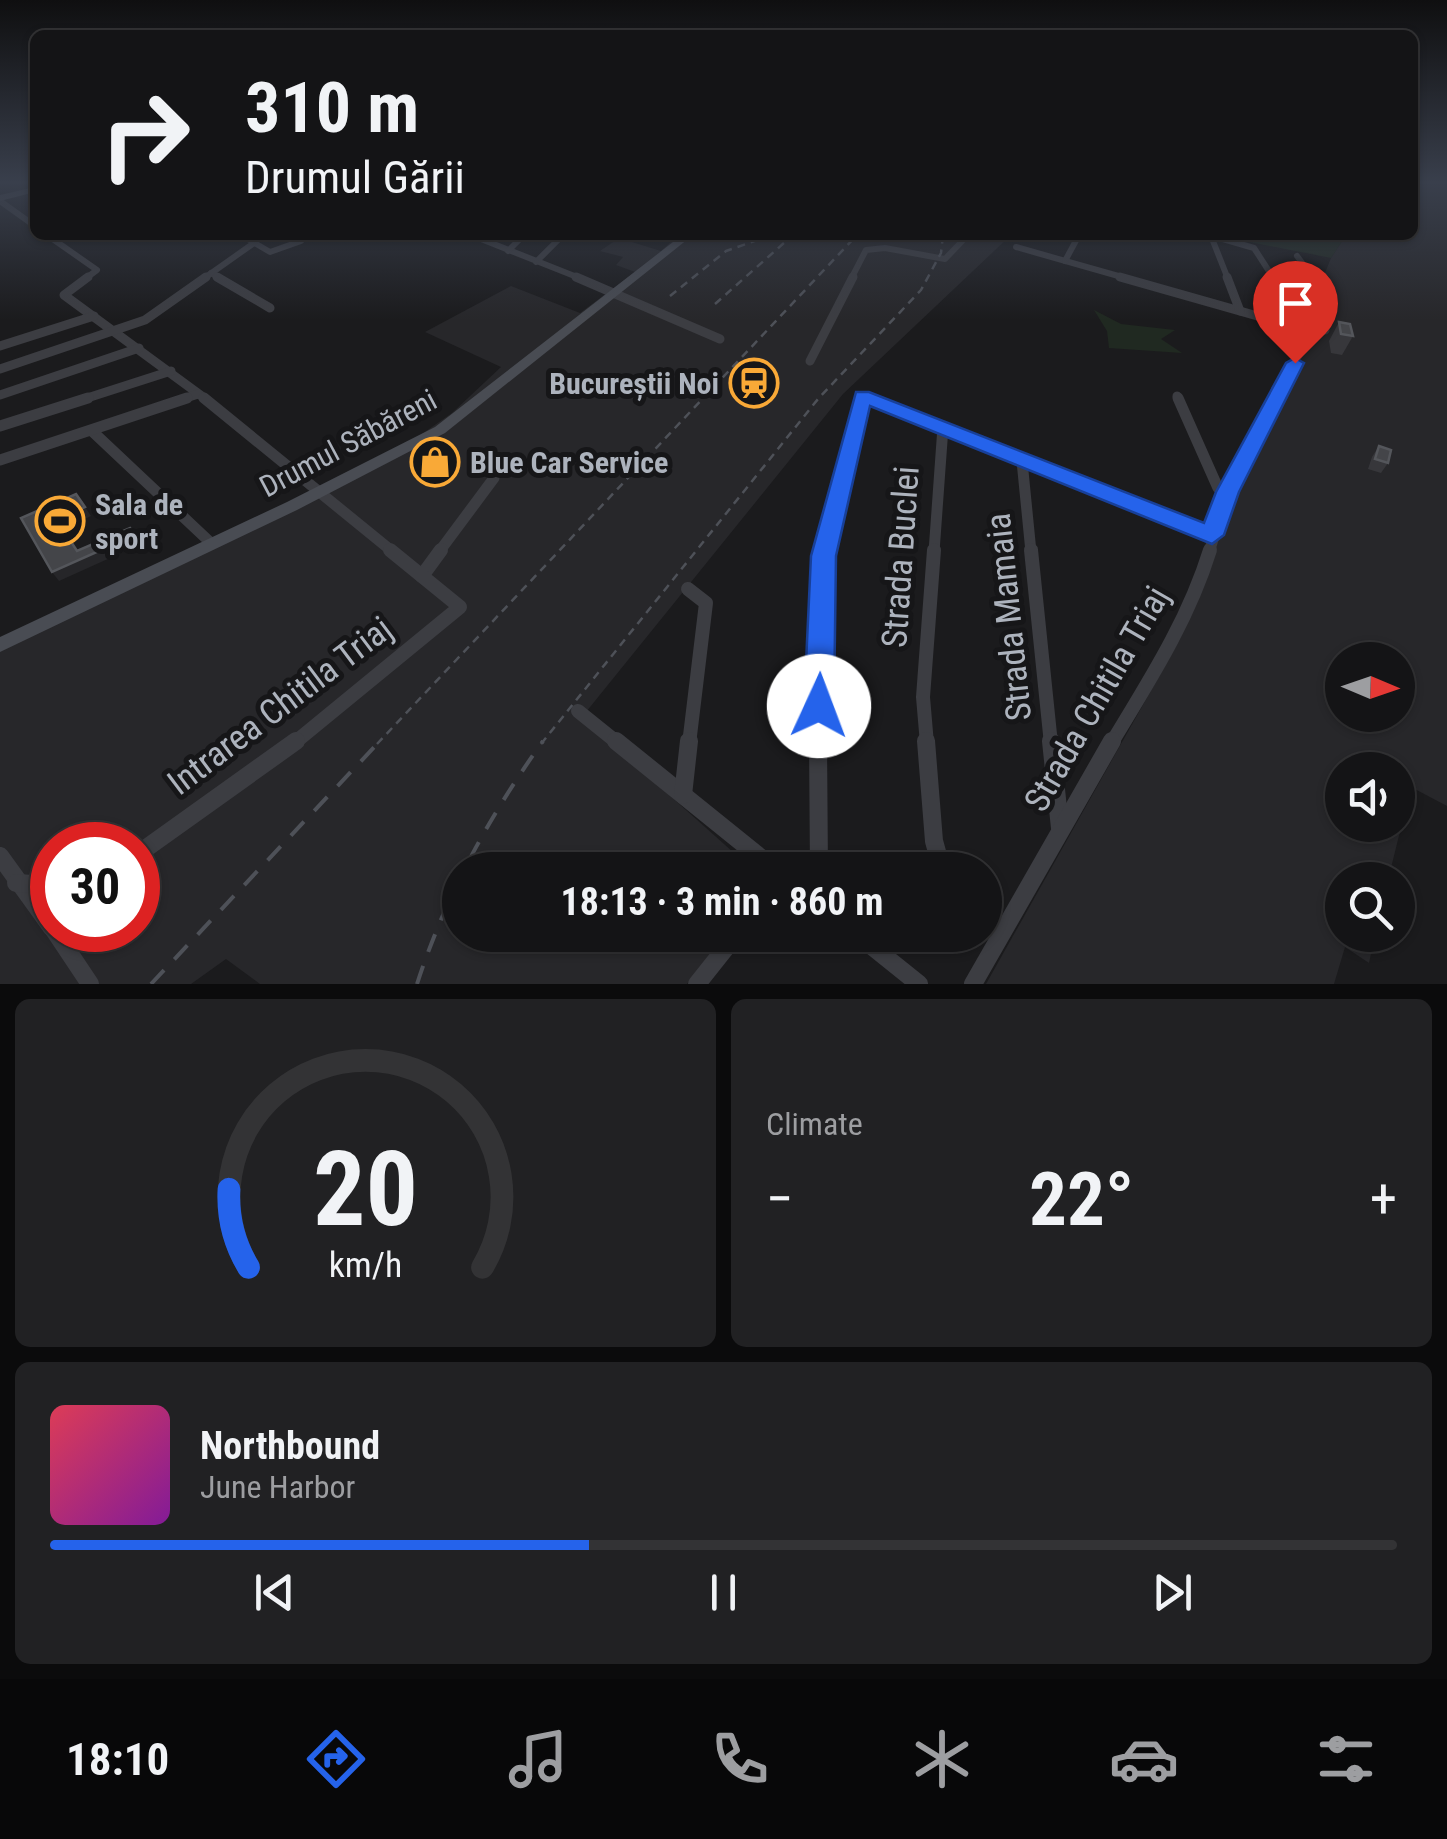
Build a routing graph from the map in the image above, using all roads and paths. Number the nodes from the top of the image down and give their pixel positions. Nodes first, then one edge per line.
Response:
1 (54, 240) edge
2 (249, 240) edge
3 (483, 240) edge
4 (519, 240) edge
5 (558, 240) edge
6 (682, 240) edge
7 (963, 240) edge
8 (1077, 240) edge
9 (1212, 240) edge
10 (1227, 240) edge
11 (301, 241) dead end
12 (254, 243) junction
13 (1016, 247) dead end
14 (508, 251) junction
15 (1297, 256) dead end
16 (536, 262) junction
17 (1066, 262) junction
18 (212, 273) junction
19 (616, 292) junction
20 (270, 308) dead end
21 (1240, 311) junction
22 (94, 316) junction
23 (117, 330) junction
24 (1309, 330) junction
25 (720, 339) dead end
26 (0, 346) edge
27 (139, 348) junction
28 (810, 360) dead end
29 (0, 369) edge
30 (172, 371) junction
31 (198, 394) junction
32 (0, 395) edge
33 (1177, 396) dead end
34 (0, 426) edge
35 (944, 427) junction
36 (92, 432) junction
37 (0, 460) edge
38 (1022, 461) junction
39 (494, 478) dead end
40 (1228, 492) junction
41 (318, 493) junction
42 (1212, 535) junction
43 (212, 544) junction
44 (422, 576) junction
45 (688, 589) dead end
46 (0, 645) edge
47 (578, 711) dead end
48 (683, 795) junction
49 (1060, 828) junction
50 (160, 839) edge
51 (754, 852) edge
52 (820, 852) edge
53 (937, 852) edge
54 (0, 856) edge
55 (16, 883) junction
56 (30, 884) edge
57 (30, 900) edge
58 (1002, 919) edge
59 (68, 952) edge
60 (722, 952) edge
61 (879, 952) edge
62 (984, 952) edge
63 (90, 984) edge
64 (697, 984) edge
65 (918, 984) edge
66 (973, 984) edge

1 - 22 street
2 - 12 street
3 - 14 street
4 - 14 street
5 - 16 street
6 - 19 main road, Drumul Săbăreni
7 - 28 street
8 - 17 street
9 - 21 street
10 - 24 street
11 - 12 street
12 - 18 street
13 - 17 street
14 - 16 street
15 - 24 street, Strada Chitila Triaj
16 - 19 street
17 - 21 street
18 - 20 street
18 - 23 street
19 - 25 street
19 - 41 main road, Drumul Săbăreni
21 - 24 street
22 - 23 street
22 - 26 street
23 - 27 street
23 - 29 street
24 - 40 street, Strada Chitila Triaj
27 - 30 street
27 - 32 street
30 - 31 street
30 - 34 street
31 - 36 street
31 - 41 street
33 - 40 street
35 - 38 street
35 - 52 street
35 - 53 street, Strada Buclei
36 - 37 street
36 - 43 street
38 - 42 street
38 - 49 street, Strada Mamaia
39 - 44 street
40 - 42 street, Strada Chitila Triaj
41 - 43 main road, Drumul Săbăreni
41 - 44 street
42 - 49 street, Strada Chitila Triaj
43 - 46 main road, Drumul Săbăreni
44 - 50 street, Intrarea Chitila Triaj
45 - 48 street
47 - 48 street
48 - 51 street
49 - 58 street, Strada Chitila Triaj
54 - 55 street
55 - 56 street
55 - 57 street
59 - 63 street
60 - 64 street
61 - 65 street
62 - 66 street, Strada Chitila Triaj

